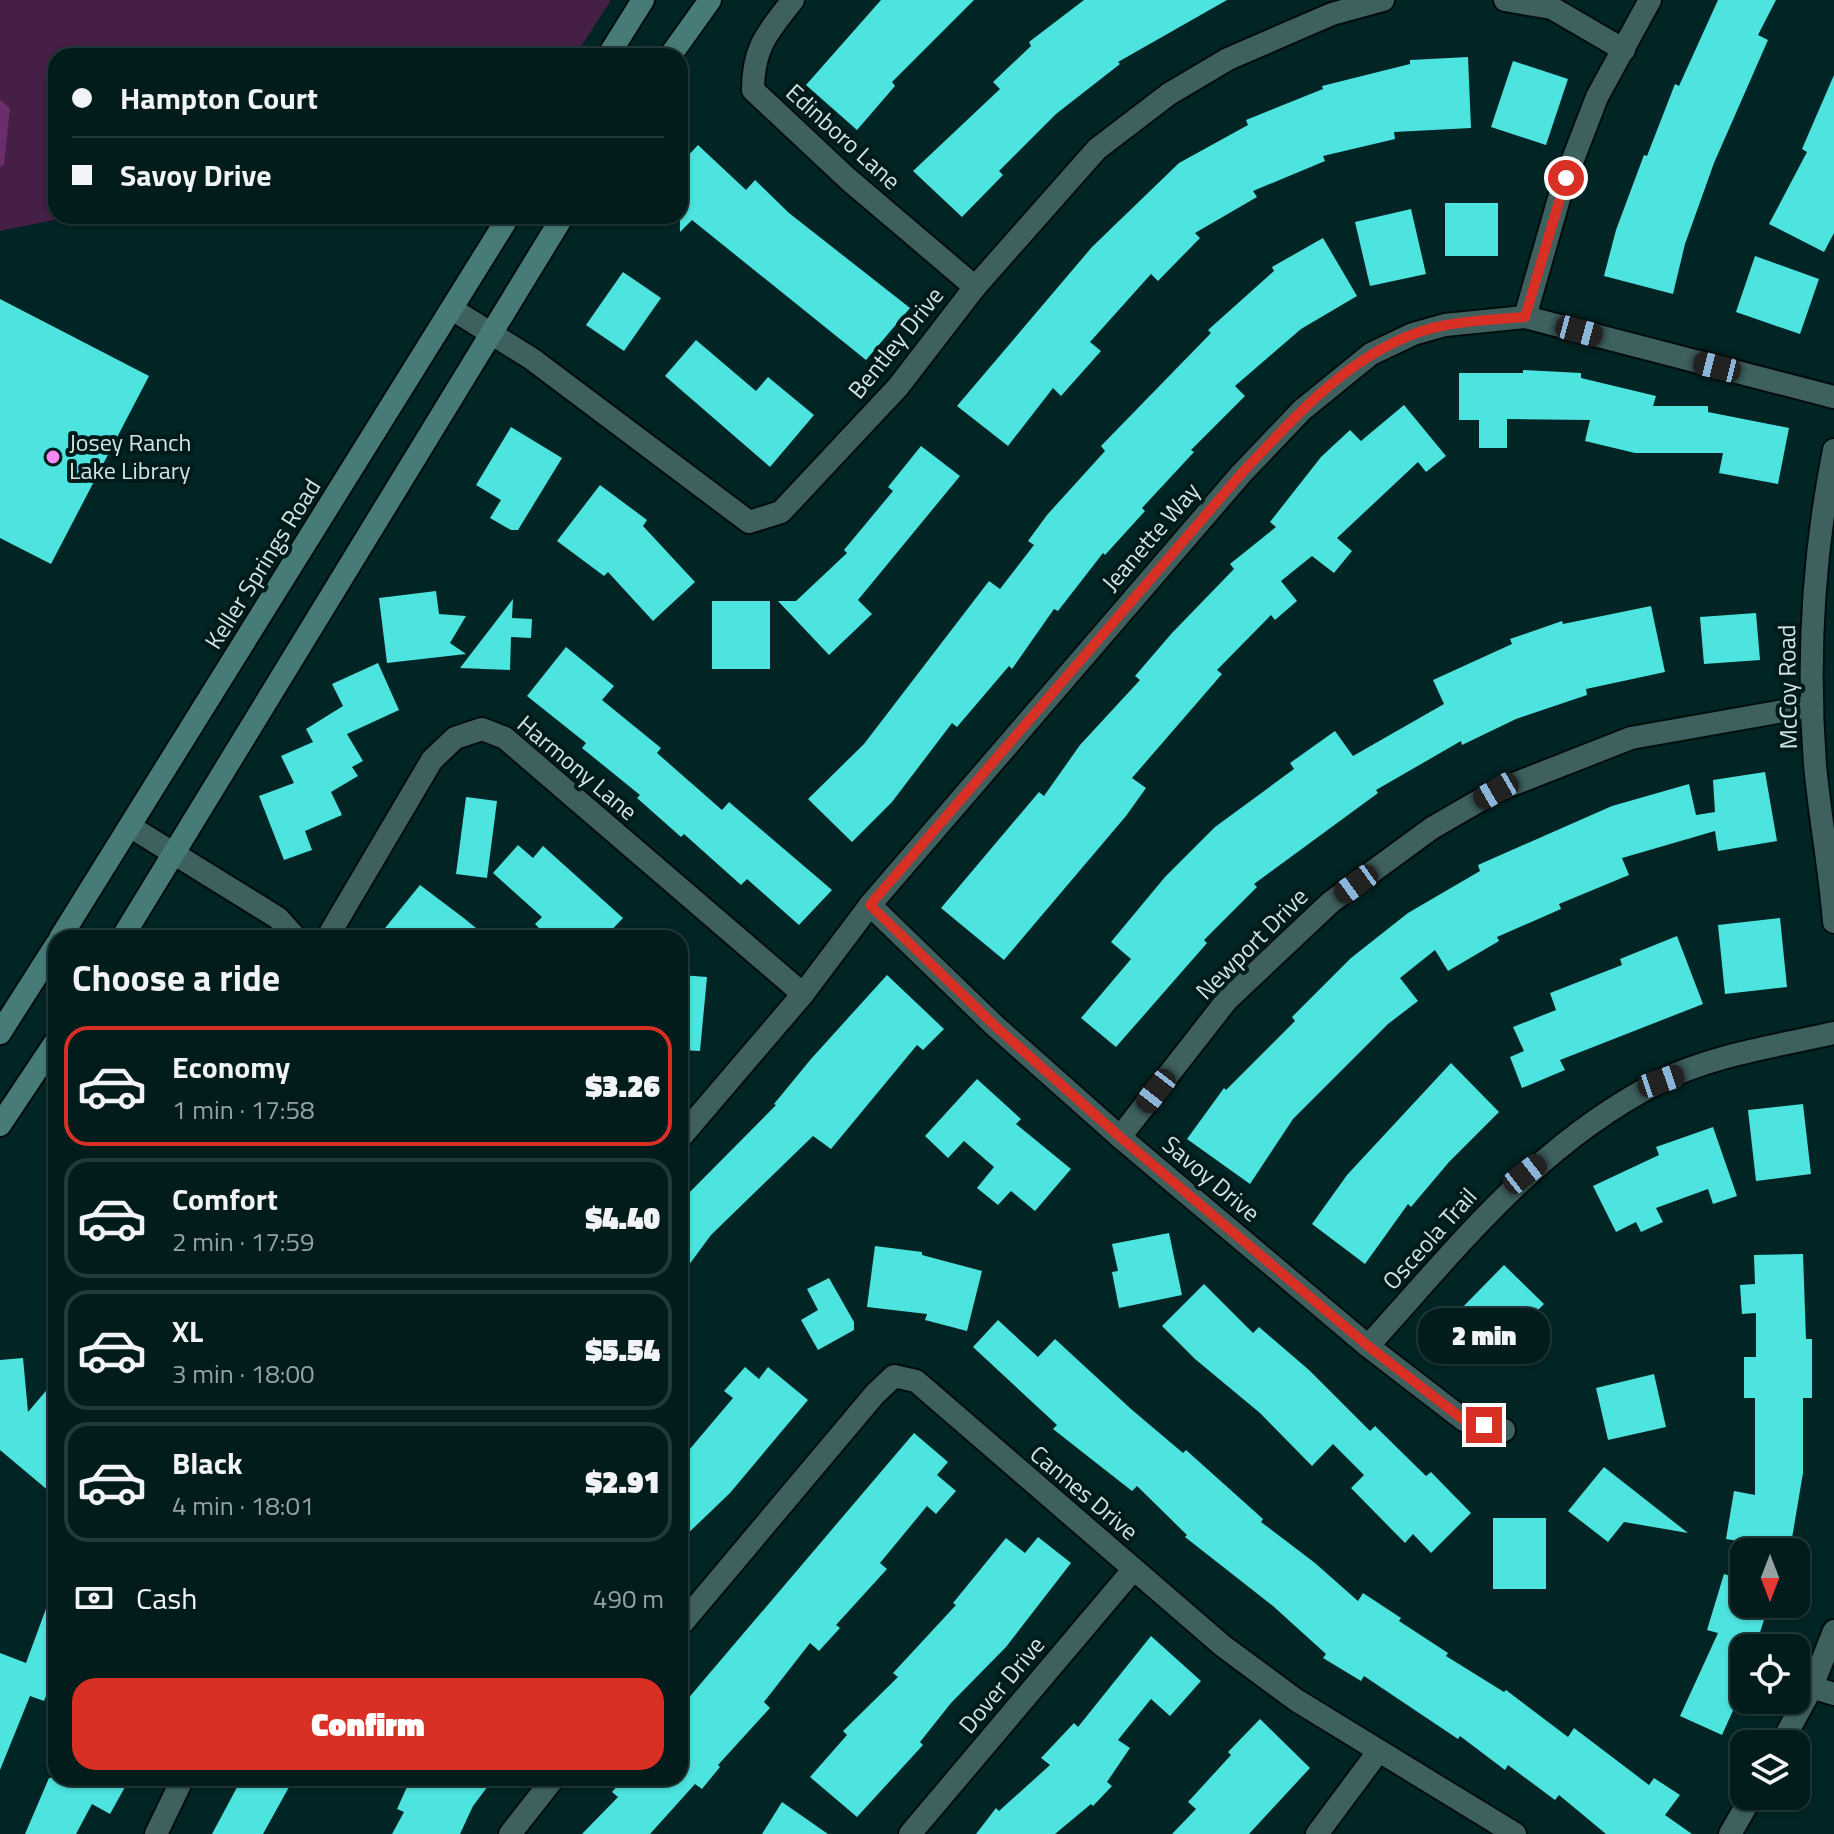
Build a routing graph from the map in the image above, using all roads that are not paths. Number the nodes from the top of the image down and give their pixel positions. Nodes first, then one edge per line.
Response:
1 (643, 0) edge
2 (710, 0) edge
3 (793, 0) edge
4 (1383, 0) edge
5 (1505, 0) edge
6 (1650, 0) edge
7 (613, 48) edge
8 (676, 48) edge
9 (1624, 50) junction
10 (504, 224) edge
11 (558, 224) edge
12 (975, 287) junction
13 (452, 309) junction
14 (1525, 317) junction
15 (491, 334) junction
16 (1834, 397) edge
17 (1834, 450) edge
18 (1812, 706) junction
19 (131, 827) junction
20 (176, 853) junction
21 (870, 905) junction
22 (1834, 922) edge
23 (65, 930) edge
24 (127, 930) edge
25 (289, 930) edge
26 (332, 930) edge
27 (48, 958) edge
28 (803, 994) junction
29 (0, 1033) edge
30 (1834, 1033) edge
31 (48, 1053) edge
32 (0, 1125) edge
33 (688, 1129) edge
34 (1120, 1137) junction
35 (1368, 1346) junction
36 (1504, 1430) dead end
37 (1133, 1570) junction
38 (688, 1617) edge
39 (1834, 1631) edge
40 (1812, 1687) junction
41 (1834, 1694) edge
42 (1789, 1730) edge
43 (1378, 1752) junction
44 (179, 1786) edge
45 (548, 1786) edge
46 (1744, 1810) edge
47 (156, 1834) edge
48 (510, 1834) edge
49 (910, 1834) edge
50 (1317, 1834) edge
51 (1515, 1834) edge
52 (1730, 1834) edge

1 - 7 main road
2 - 8 main road
3 - 12 street, Edinboro Lane
4 - 12 street, Bentley Drive
5 - 9 street
6 - 9 street
9 - 14 street
10 - 13 main road, Keller Springs Road
11 - 15 main road
12 - 15 street, Bentley Drive
13 - 15 street, Bentley Drive
13 - 19 main road, Keller Springs Road
14 - 16 street, Jeanette Way
14 - 21 street, Jeanette Way
15 - 20 main road
17 - 18 street, McCoy Road
18 - 22 street, McCoy Road
18 - 34 street, Newport Drive
19 - 20 street
19 - 23 main road, Keller Springs Road
20 - 24 main road
20 - 25 street
21 - 28 street, Jeanette Way
21 - 34 street, Savoy Drive
26 - 28 street, Harmony Lane
27 - 29 main road
28 - 33 street, Jeanette Way
30 - 35 street, Osceola Trail
31 - 32 main road
34 - 35 street, Savoy Drive
35 - 36 street, Savoy Drive
37 - 38 street, Cannes Drive
37 - 43 street, Cannes Drive
37 - 49 street, Dover Drive
39 - 40 street
40 - 41 street
40 - 42 street
43 - 50 street
43 - 51 street, Cannes Drive
44 - 47 street
45 - 48 street
46 - 52 street

